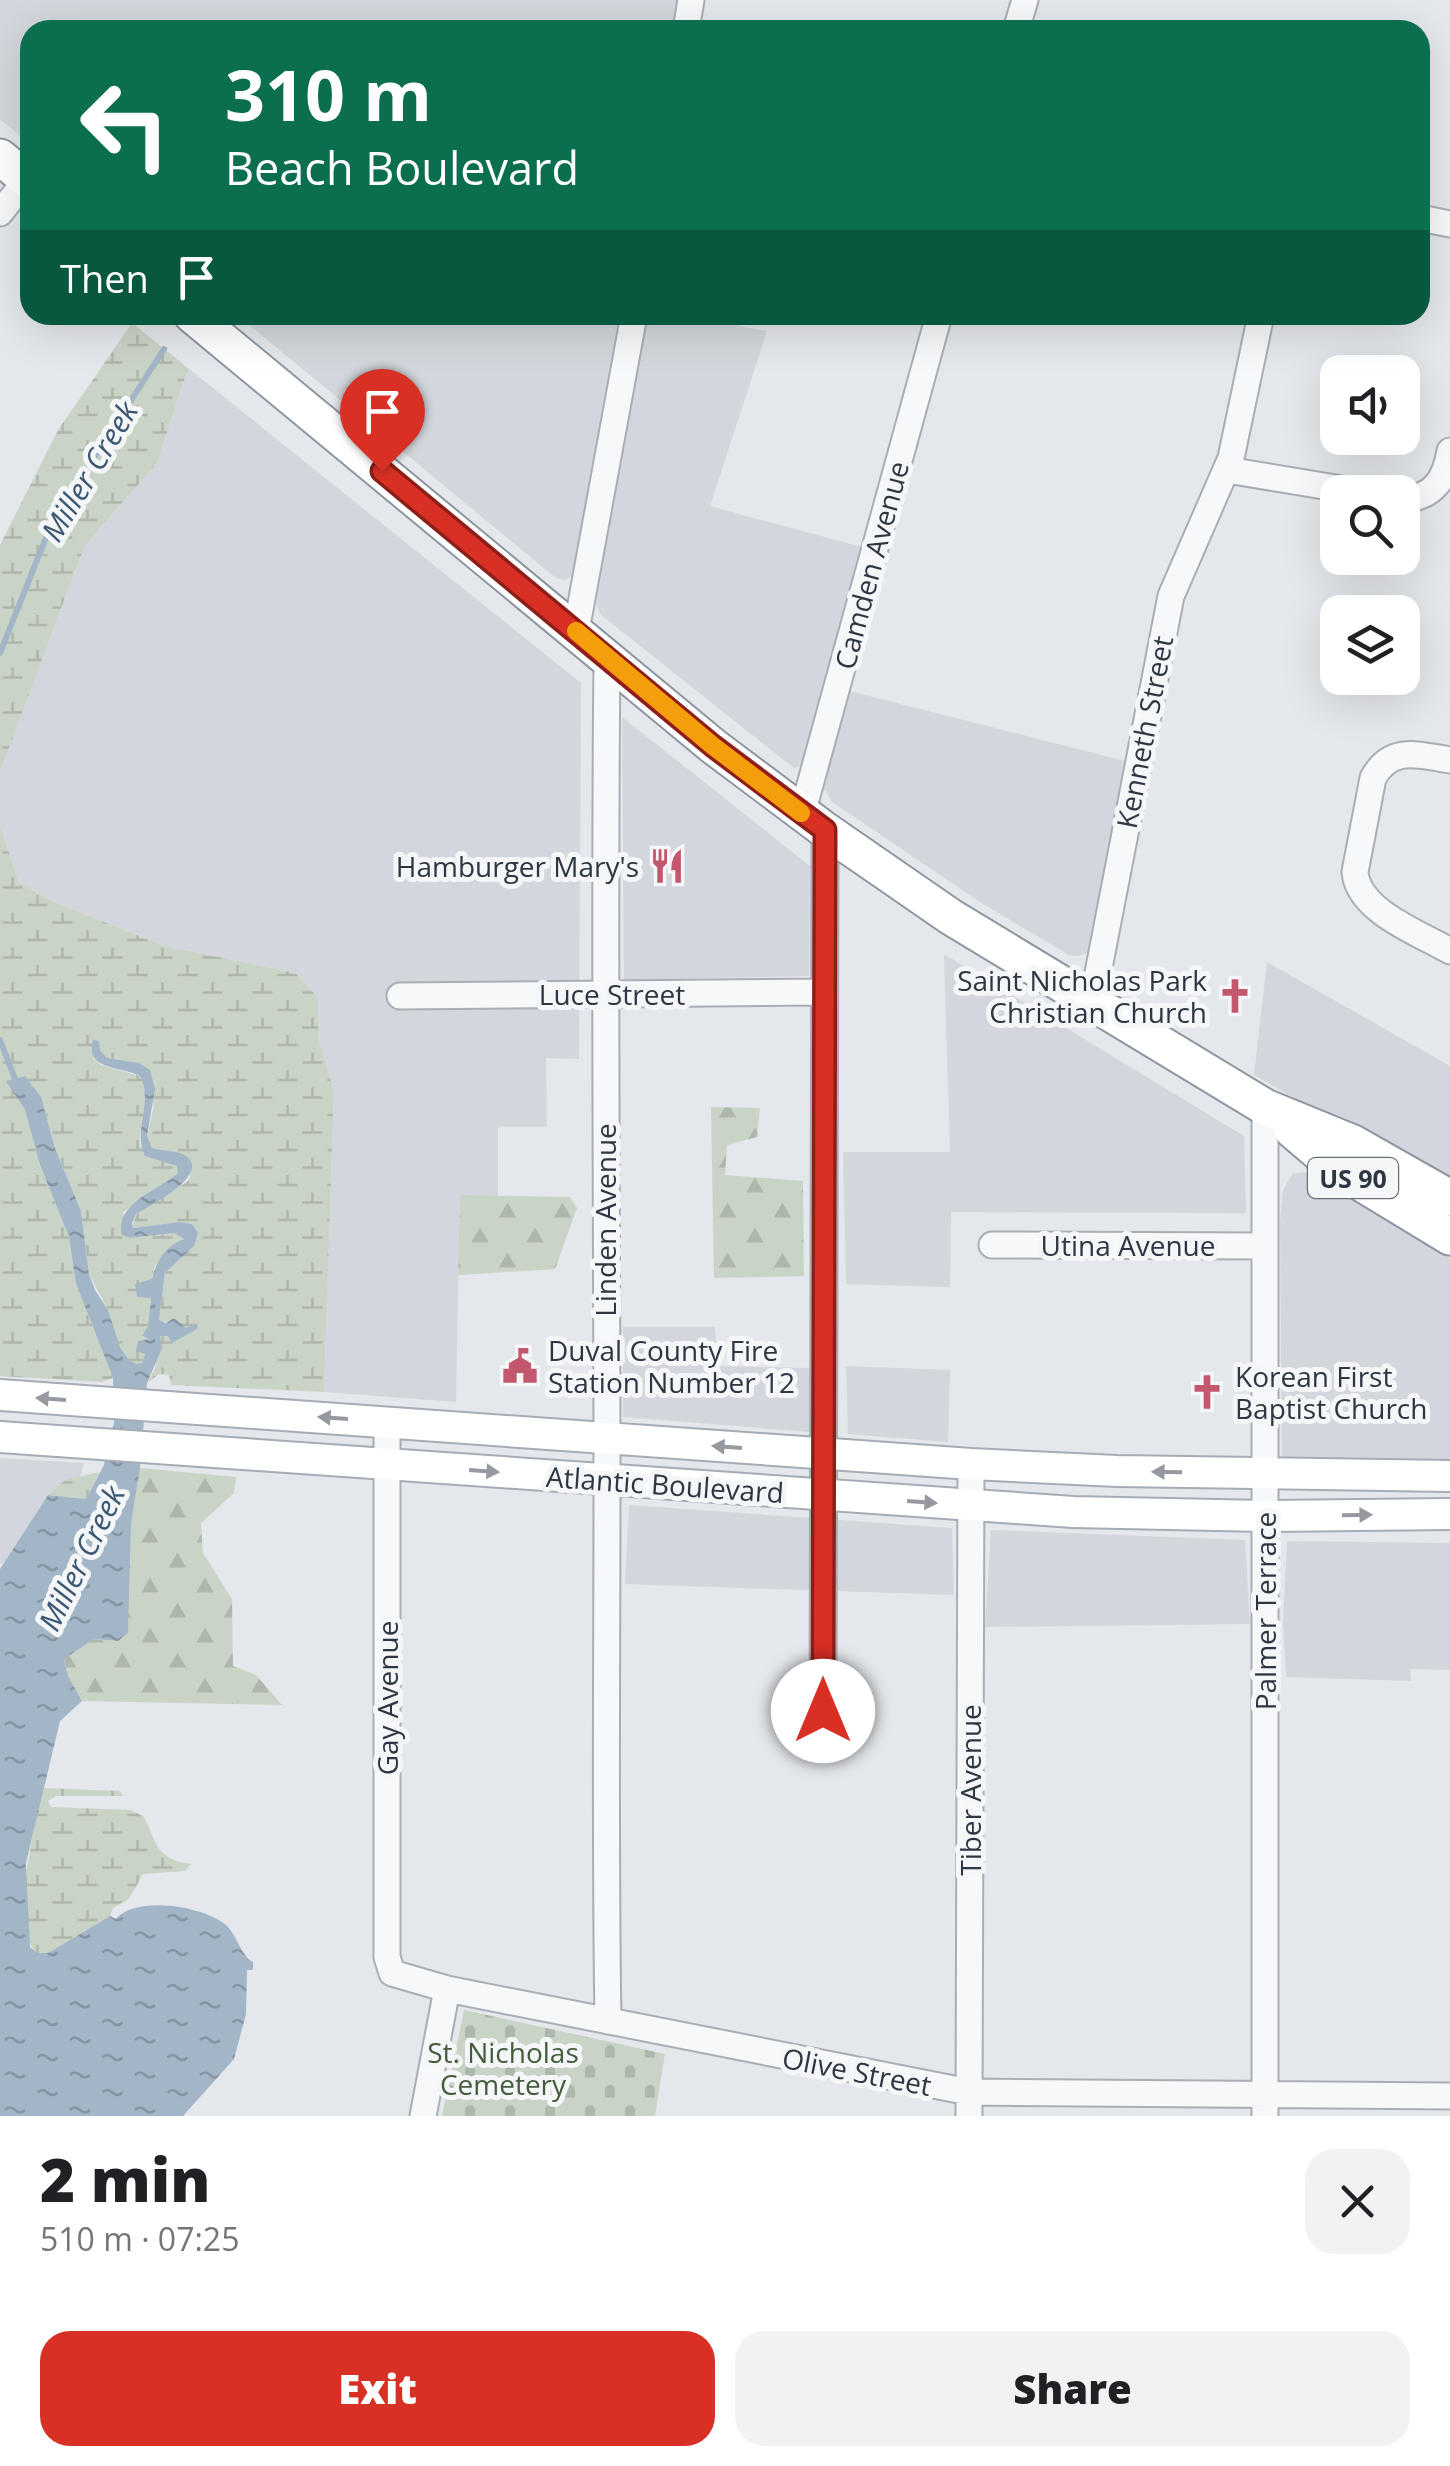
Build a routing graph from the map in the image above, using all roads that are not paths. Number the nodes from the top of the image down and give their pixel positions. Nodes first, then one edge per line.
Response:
1 (19, 172) edge
2 (0, 212) edge
3 (204, 325) edge
4 (632, 325) edge
5 (936, 325) edge
6 (1259, 325) edge
7 (1450, 451) edge
8 (1226, 470) junction
9 (1320, 485) edge
10 (1420, 497) edge
11 (576, 631) junction
12 (607, 659) junction
13 (1450, 760) edge
14 (814, 822) junction
15 (1450, 951) edge
16 (823, 992) junction
17 (604, 995) junction
18 (400, 996) dead end
19 (1092, 1004) junction
20 (1264, 1107) junction
21 (1450, 1198) edge
22 (1450, 1237) edge
23 (992, 1245) dead end
24 (1264, 1246) junction
25 (0, 1395) edge
26 (387, 1422) junction
27 (0, 1437) edge
28 (606, 1439) junction
29 (824, 1454) junction
30 (386, 1464) junction
31 (970, 1464) junction
32 (1264, 1473) junction
33 (1450, 1476) edge
34 (607, 1480) junction
35 (824, 1496) junction
36 (970, 1506) junction
37 (1450, 1514) edge
38 (1265, 1516) junction
39 (823, 1711) dead end
40 (392, 1973) joint
41 (447, 1988) junction
42 (608, 2021) junction
43 (1450, 2096) edge
44 (970, 2104) edge
45 (1265, 2105) edge
46 (423, 2116) edge

1 - 2 street
3 - 11 highway, US 90
4 - 11 street
5 - 14 street, Camden Avenue
6 - 8 street, Kenneth Street
7 - 10 street
8 - 9 street
8 - 19 street, Kenneth Street
11 - 12 highway, US 90
12 - 14 highway, US 90
12 - 17 street, Linden Avenue
13 - 15 street
14 - 16 street, Camden Avenue
14 - 19 highway, US 90
16 - 17 street, Luce Street
16 - 29 street, Camden Avenue
17 - 18 street, Luce Street
17 - 28 street, Linden Avenue
19 - 20 highway, US 90
20 - 21 highway, US 90
20 - 22 highway, US 90
20 - 24 street, Palmer Terrace
23 - 24 street, Utina Avenue
24 - 32 street, Palmer Terrace
26 -> 25 main road, Atlantic Boulevard
26 - 28 main road, Atlantic Boulevard
26 - 30 street, Gay Avenue
27 - 30 main road, Atlantic Boulevard
29 -> 28 main road, Atlantic Boulevard
28 - 34 street, Linden Avenue
29 - 31 main road, Atlantic Boulevard
29 - 35 street, Camden Avenue
30 -> 34 main road, Atlantic Boulevard
30 - 40 street, Gay Avenue
32 -> 31 main road, Atlantic Boulevard
31 - 36 street, Tiber Avenue
32 - 33 main road, Atlantic Boulevard
32 - 38 street, Palmer Terrace
34 - 35 main road, Atlantic Boulevard
34 - 42 street, Linden Avenue
35 -> 36 main road, Atlantic Boulevard
35 - 39 street, Camden Avenue
36 - 38 main road, Atlantic Boulevard
36 - 44 street, Tiber Avenue
38 -> 37 main road, Atlantic Boulevard
38 - 45 street, Palmer Terrace
40 - 41 street, Olive Street
41 - 42 street, Olive Street
41 - 46 street
42 - 44 street, Olive Street
43 - 45 street, Olive Street
44 - 45 street, Olive Street

